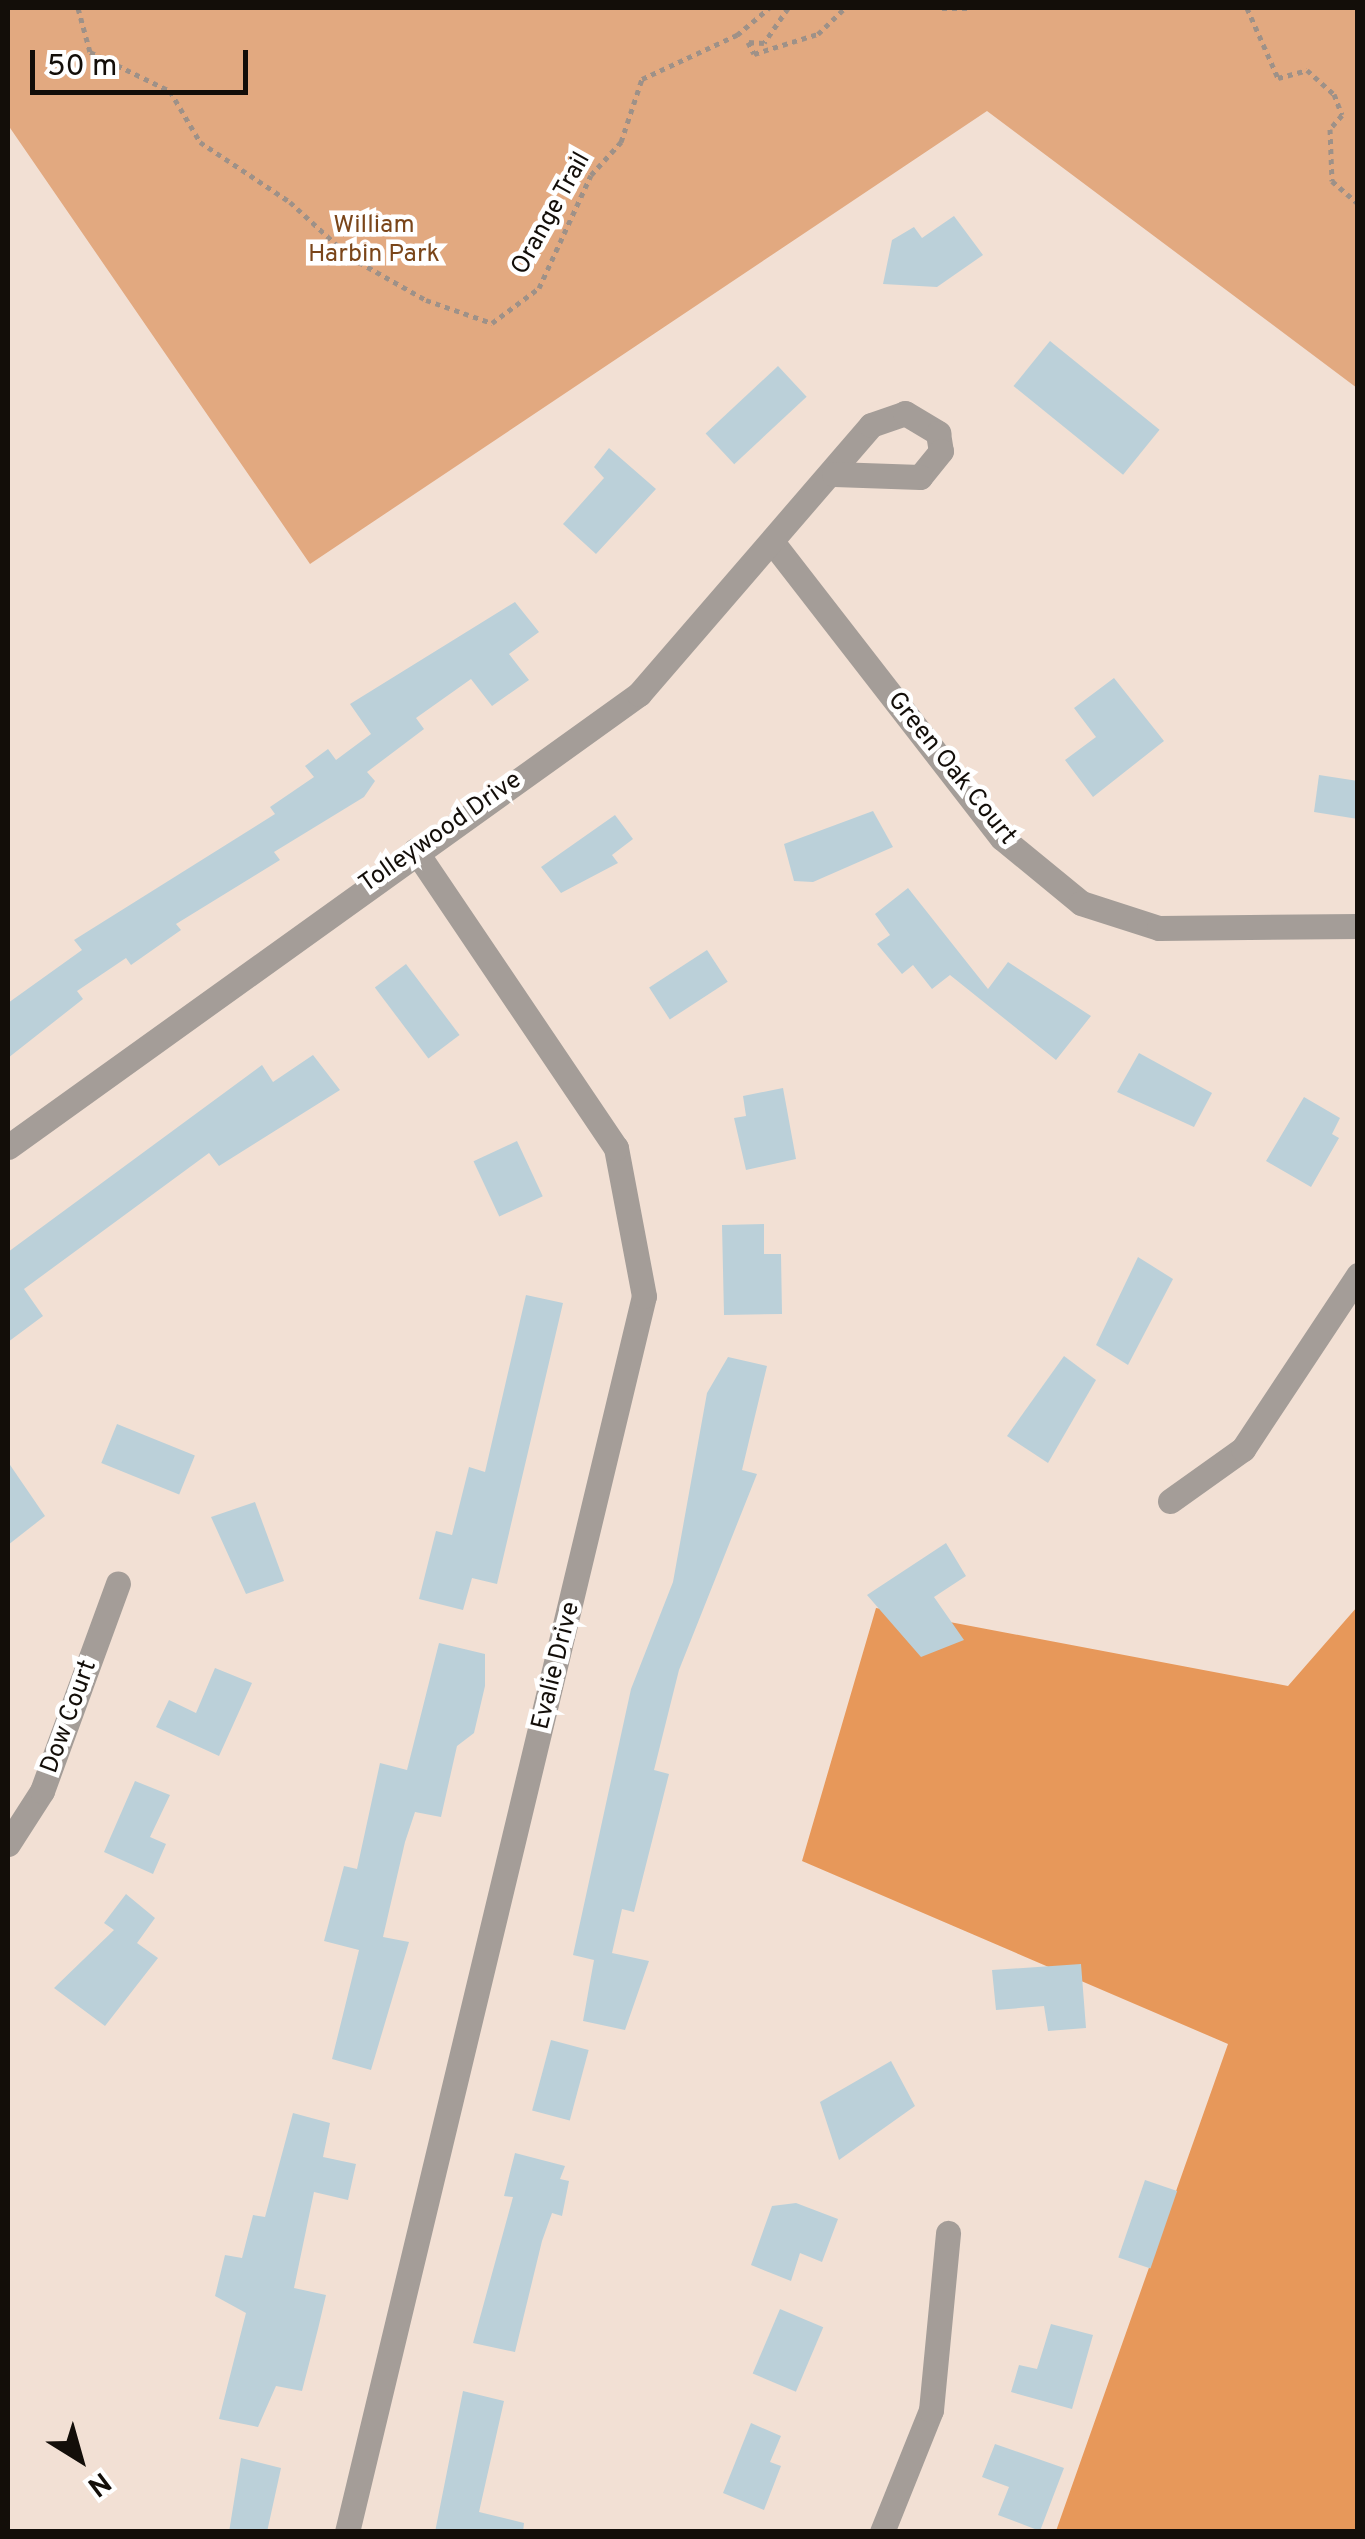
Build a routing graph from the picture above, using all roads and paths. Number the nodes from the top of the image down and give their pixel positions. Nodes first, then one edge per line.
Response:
1 (78, 8) edge
2 (769, 8) edge
3 (788, 8) edge
4 (844, 8) edge
5 (942, 8) edge
6 (972, 8) edge
7 (1247, 8) edge
8 (1358, 204) edge
9 (834, 474) dead end
10 (772, 543) junction
11 (414, 850) junction
12 (1358, 926) edge
13 (8, 1147) edge
14 (1358, 1276) edge
15 (1170, 1501) dead end
16 (118, 1582) dead end
17 (8, 1844) edge
18 (948, 2233) dead end
19 (347, 2532) edge
20 (882, 2532) edge

1 - 2 path, Orange Trail
3 - 4 path
5 - 6 path
7 - 8 path
9 - 10 street, Tolleywood Drive
10 - 11 street, Tolleywood Drive
10 - 12 street, Green Oak Court
11 - 13 street, Tolleywood Drive
11 - 19 street, Evalie Drive
14 - 15 street
16 - 17 street, Dow Court
18 - 20 street

